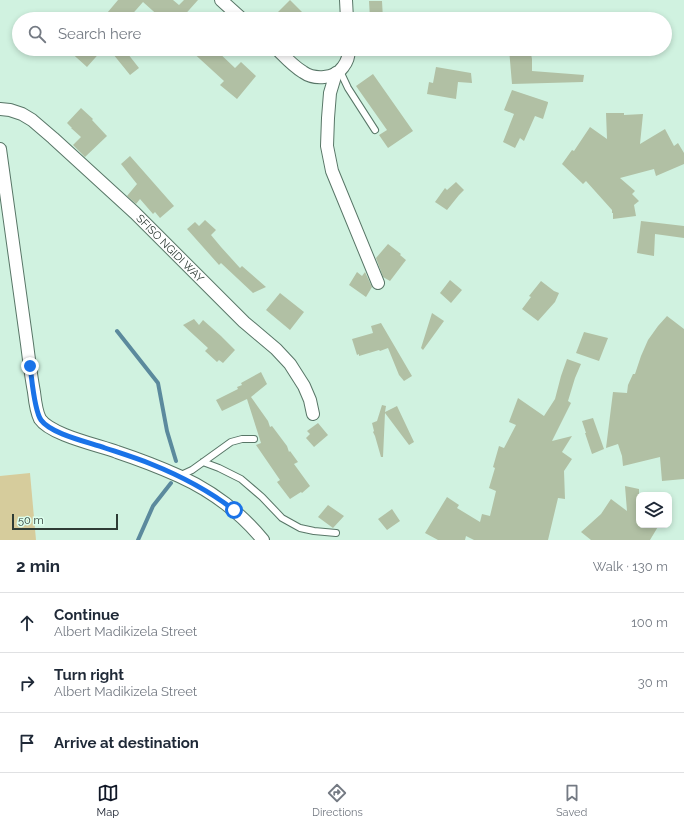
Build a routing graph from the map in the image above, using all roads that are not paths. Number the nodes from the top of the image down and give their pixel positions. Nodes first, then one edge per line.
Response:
1 (221, 0) edge
2 (346, 0) edge
3 (234, 12) edge
4 (347, 12) edge
5 (284, 56) edge
6 (348, 56) edge
7 (338, 72) junction
8 (0, 109) edge
9 (374, 130) dead end
10 (0, 149) edge
11 (378, 284) dead end
12 (314, 414) dead end
13 (254, 439) dead end
14 (203, 462) junction
15 (179, 476) junction
16 (336, 533) dead end
17 (262, 540) edge

1 - 3 street
2 - 4 street
5 - 7 street
6 - 7 street
7 - 9 lane
7 - 11 street
8 - 12 street, SFISO NGIDI WAY
10 - 15 street
13 - 14 lane
14 - 15 lane
14 - 16 lane
15 - 17 street

